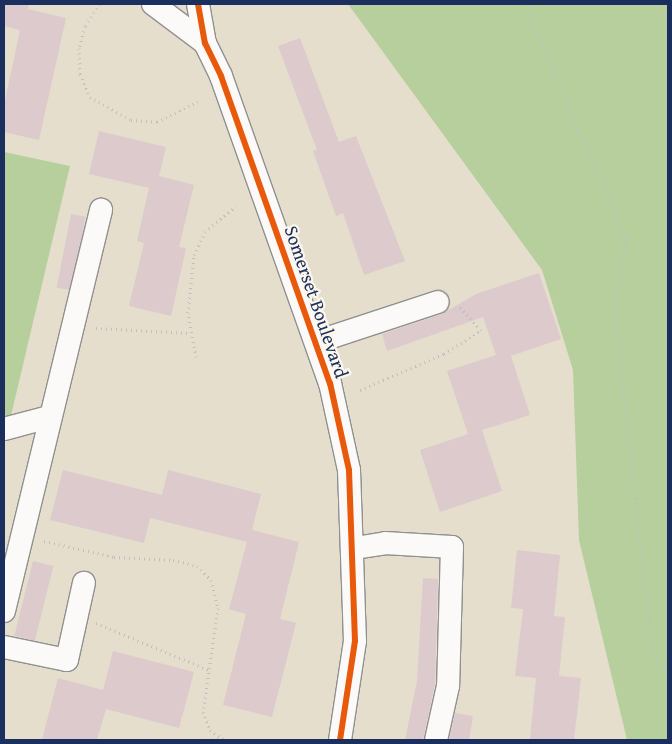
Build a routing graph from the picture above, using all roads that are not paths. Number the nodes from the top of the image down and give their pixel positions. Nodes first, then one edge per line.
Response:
1 (153, 4) edge
2 (198, 4) edge
3 (205, 44) junction
4 (100, 210) dead end
5 (438, 302) road end
6 (316, 342) junction
7 (50, 417) junction
8 (4, 429) edge
9 (355, 548) junction
10 (84, 583) dead end
11 (4, 611) edge
12 (4, 647) edge
13 (340, 740) edge
14 (436, 740) edge

1 - 3 street, Somerset Boulevard
2 - 3 street, Somerset Boulevard
3 - 6 street, Somerset Boulevard
4 - 7 street
5 - 6 street
6 - 9 street, Somerset Boulevard
7 - 8 street
7 - 11 street
9 - 13 street, Somerset Boulevard
9 - 14 street
10 - 12 street

